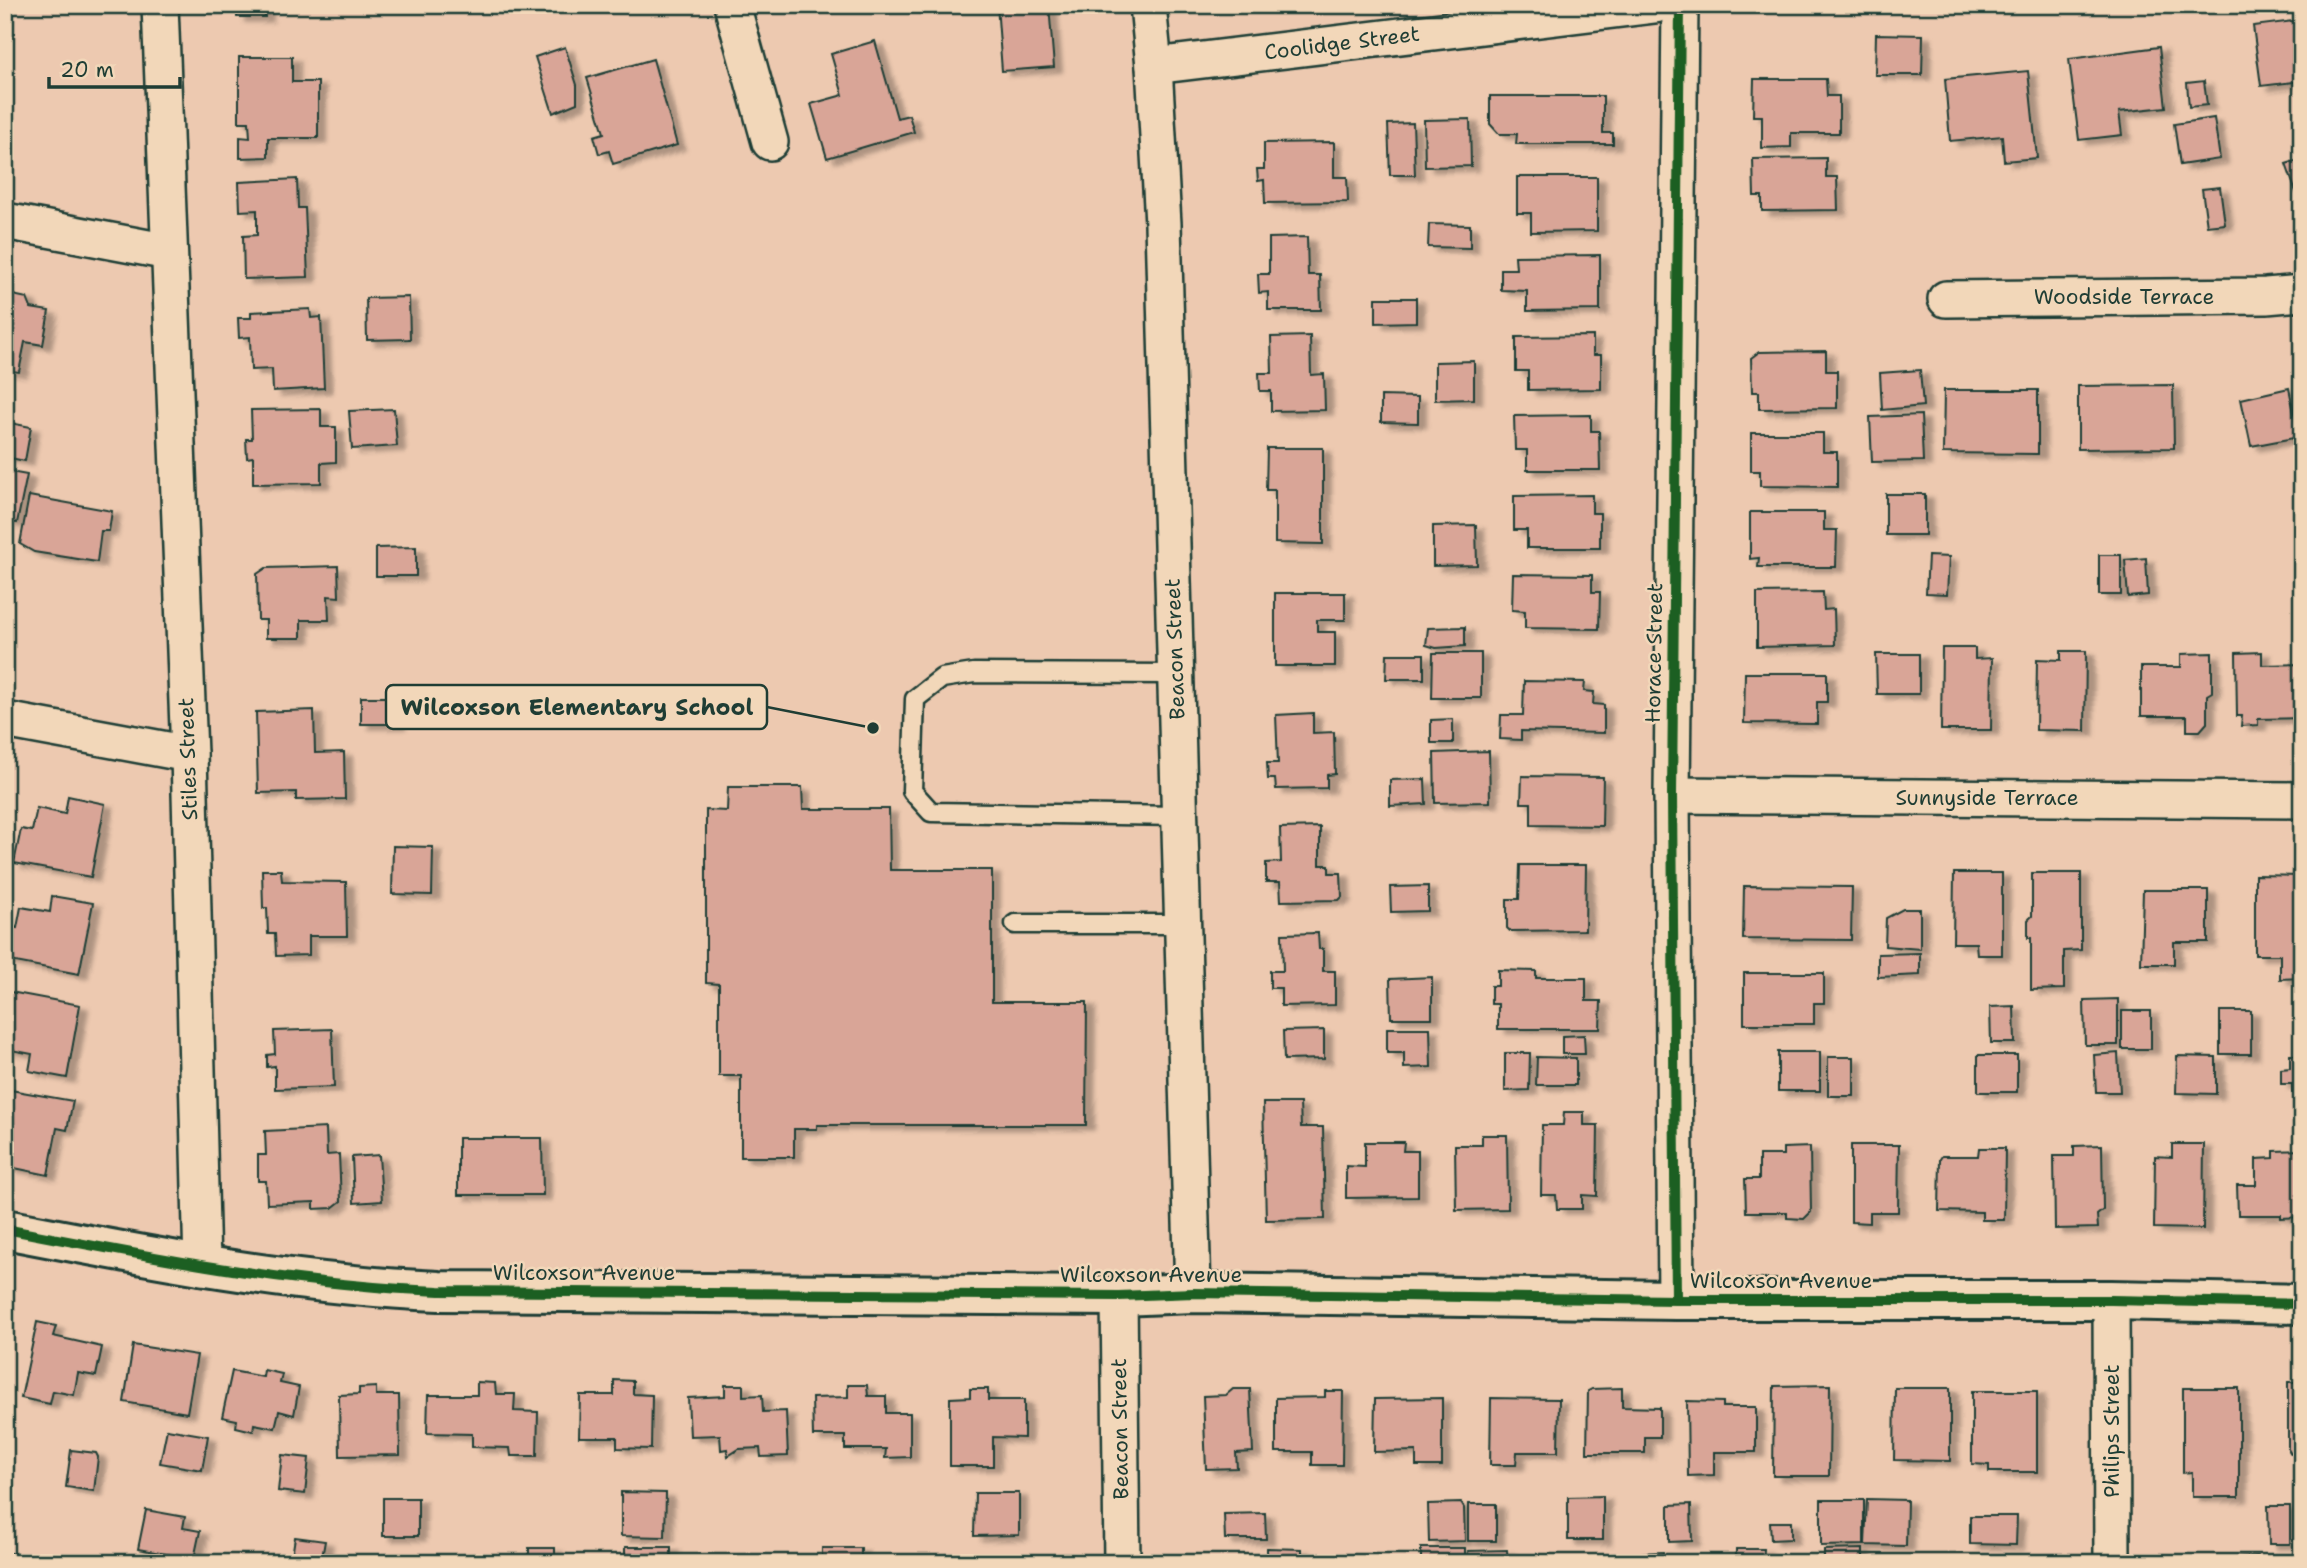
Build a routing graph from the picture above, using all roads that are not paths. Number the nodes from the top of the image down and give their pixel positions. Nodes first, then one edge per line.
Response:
1 (160, 5) edge
2 (732, 5) edge
3 (1148, 5) edge
4 (1655, 5) edge
5 (1680, 5) edge
6 (1154, 66) junction
7 (770, 142) dead end
8 (5, 221) edge
9 (169, 252) junction
10 (2302, 293) edge
11 (1946, 299) dead end
12 (1175, 674) junction
13 (5, 720) edge
14 (188, 754) junction
15 (1672, 795) junction
16 (2302, 800) edge
17 (1180, 816) junction
18 (1015, 924) dead end
19 (1182, 924) junction
20 (5, 1229) edge
21 (202, 1267) junction
22 (1193, 1293) junction
23 (1119, 1296) junction
24 (1676, 1300) junction
25 (2111, 1300) junction
26 (2302, 1304) edge
27 (1122, 1563) edge
28 (2112, 1563) edge

1 - 9 street, Stiles Street
2 - 7 street
3 - 6 street, Beacon Street
4 - 6 street, Coolidge Street
5 - 15 street, Horace Street
6 - 12 street, Beacon Street
8 - 9 street
9 - 14 street, Stiles Street
10 - 11 street, Woodside Terrace
12 - 17 street, Beacon Street
12 - 17 lane
13 - 14 street
14 - 21 street, Stiles Street
15 - 16 street, Sunnyside Terrace
15 - 24 street, Horace Street
17 - 19 street, Beacon Street
18 - 19 lane
19 - 22 street, Beacon Street
20 - 21 street, Wilcoxson Avenue
21 - 23 street, Wilcoxson Avenue
22 - 23 street, Wilcoxson Avenue
22 - 24 street, Wilcoxson Avenue
23 - 27 street, Beacon Street
24 - 25 street, Wilcoxson Avenue
25 - 26 street, Wilcoxson Avenue
25 - 28 street, Philips Street

